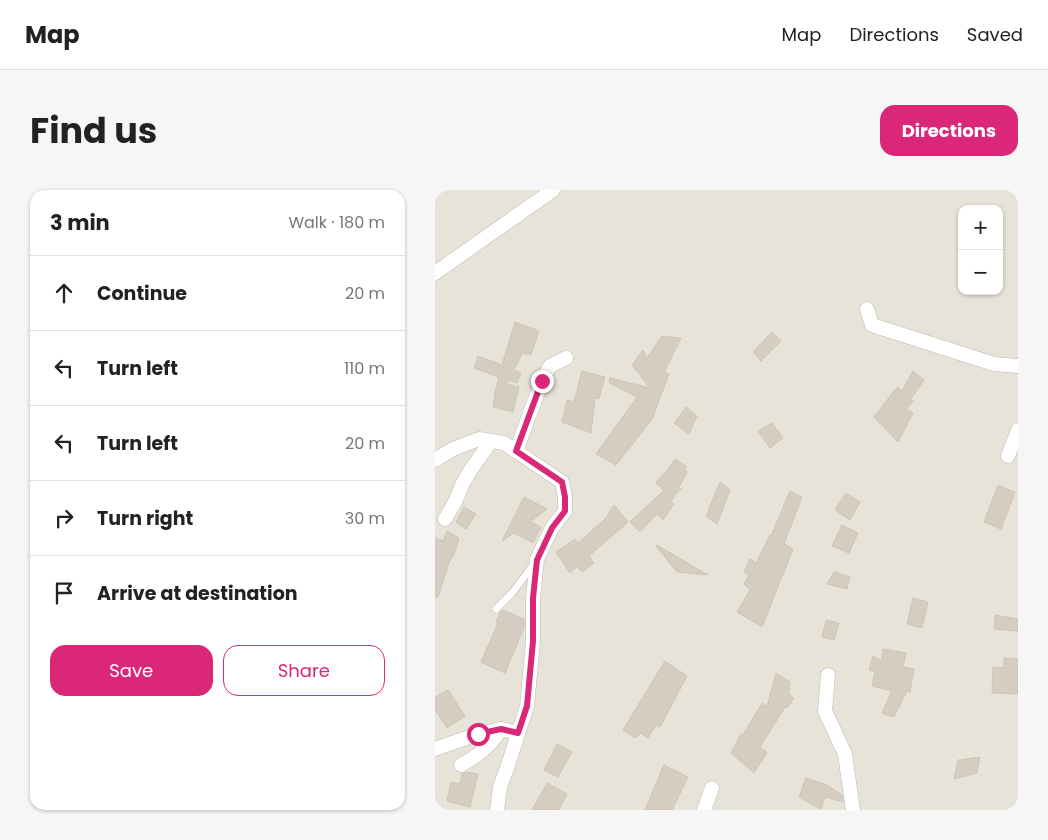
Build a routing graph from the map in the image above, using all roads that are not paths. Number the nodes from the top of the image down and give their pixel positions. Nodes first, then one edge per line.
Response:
1 (553, 190) edge
2 (435, 273) edge
3 (867, 309) dead end
4 (566, 358) dead end
5 (1018, 366) edge
6 (1018, 430) edge
7 (491, 441) junction
8 (516, 451) junction
9 (1008, 456) dead end
10 (435, 460) edge
11 (445, 519) dead end
12 (537, 560) junction
13 (496, 609) dead end
14 (828, 675) dead end
15 (501, 729) junction
16 (518, 733) junction
17 (435, 749) edge
18 (461, 765) dead end
19 (712, 788) dead end
20 (497, 810) edge
21 (704, 810) edge
22 (853, 810) edge

1 - 2 street
3 - 5 street
4 - 8 street
6 - 9 street
7 - 8 street
7 - 10 street
7 - 11 street
8 - 12 street
12 - 13 lane
12 - 16 street
14 - 22 street
15 - 16 street
15 - 17 street
15 - 18 street
16 - 20 street
19 - 21 street

